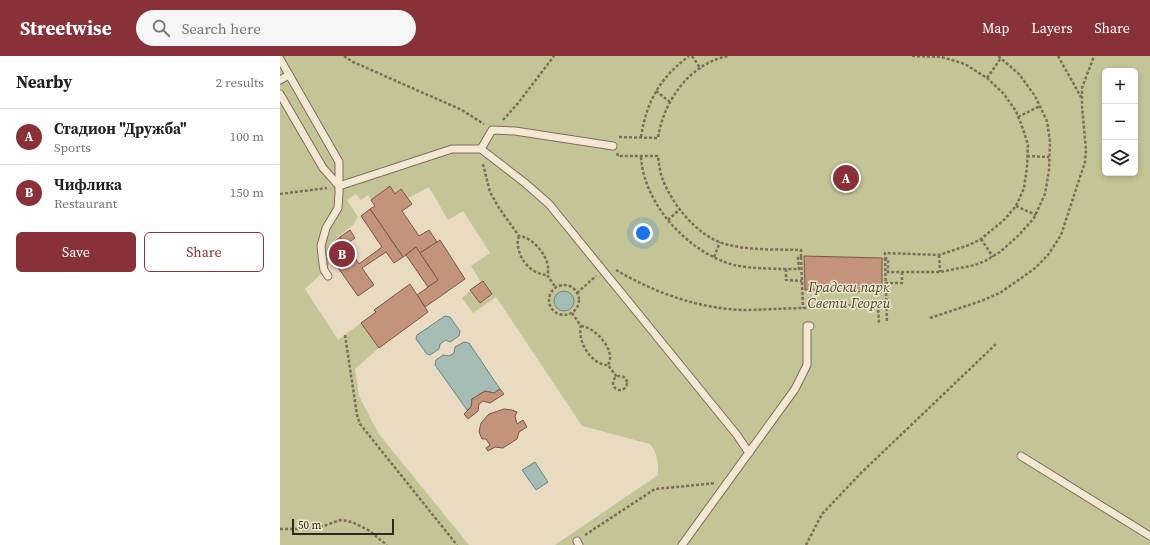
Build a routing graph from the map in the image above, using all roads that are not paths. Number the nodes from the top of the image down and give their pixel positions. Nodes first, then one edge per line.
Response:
1 (280, 59) edge
2 (289, 75) junction
3 (280, 80) edge
4 (280, 94) edge
5 (613, 146) dead end
6 (481, 149) junction
7 (339, 186) junction
8 (328, 276) dead end
9 (810, 326) dead end
10 (749, 452) junction
11 (1021, 456) dead end
12 (1150, 536) edge
13 (682, 545) edge

1 - 2 lane
2 - 3 lane
2 - 7 lane
4 - 7 lane
5 - 6 lane
6 - 7 lane
6 - 10 lane
7 - 8 lane
9 - 10 lane
10 - 13 lane
11 - 12 lane

